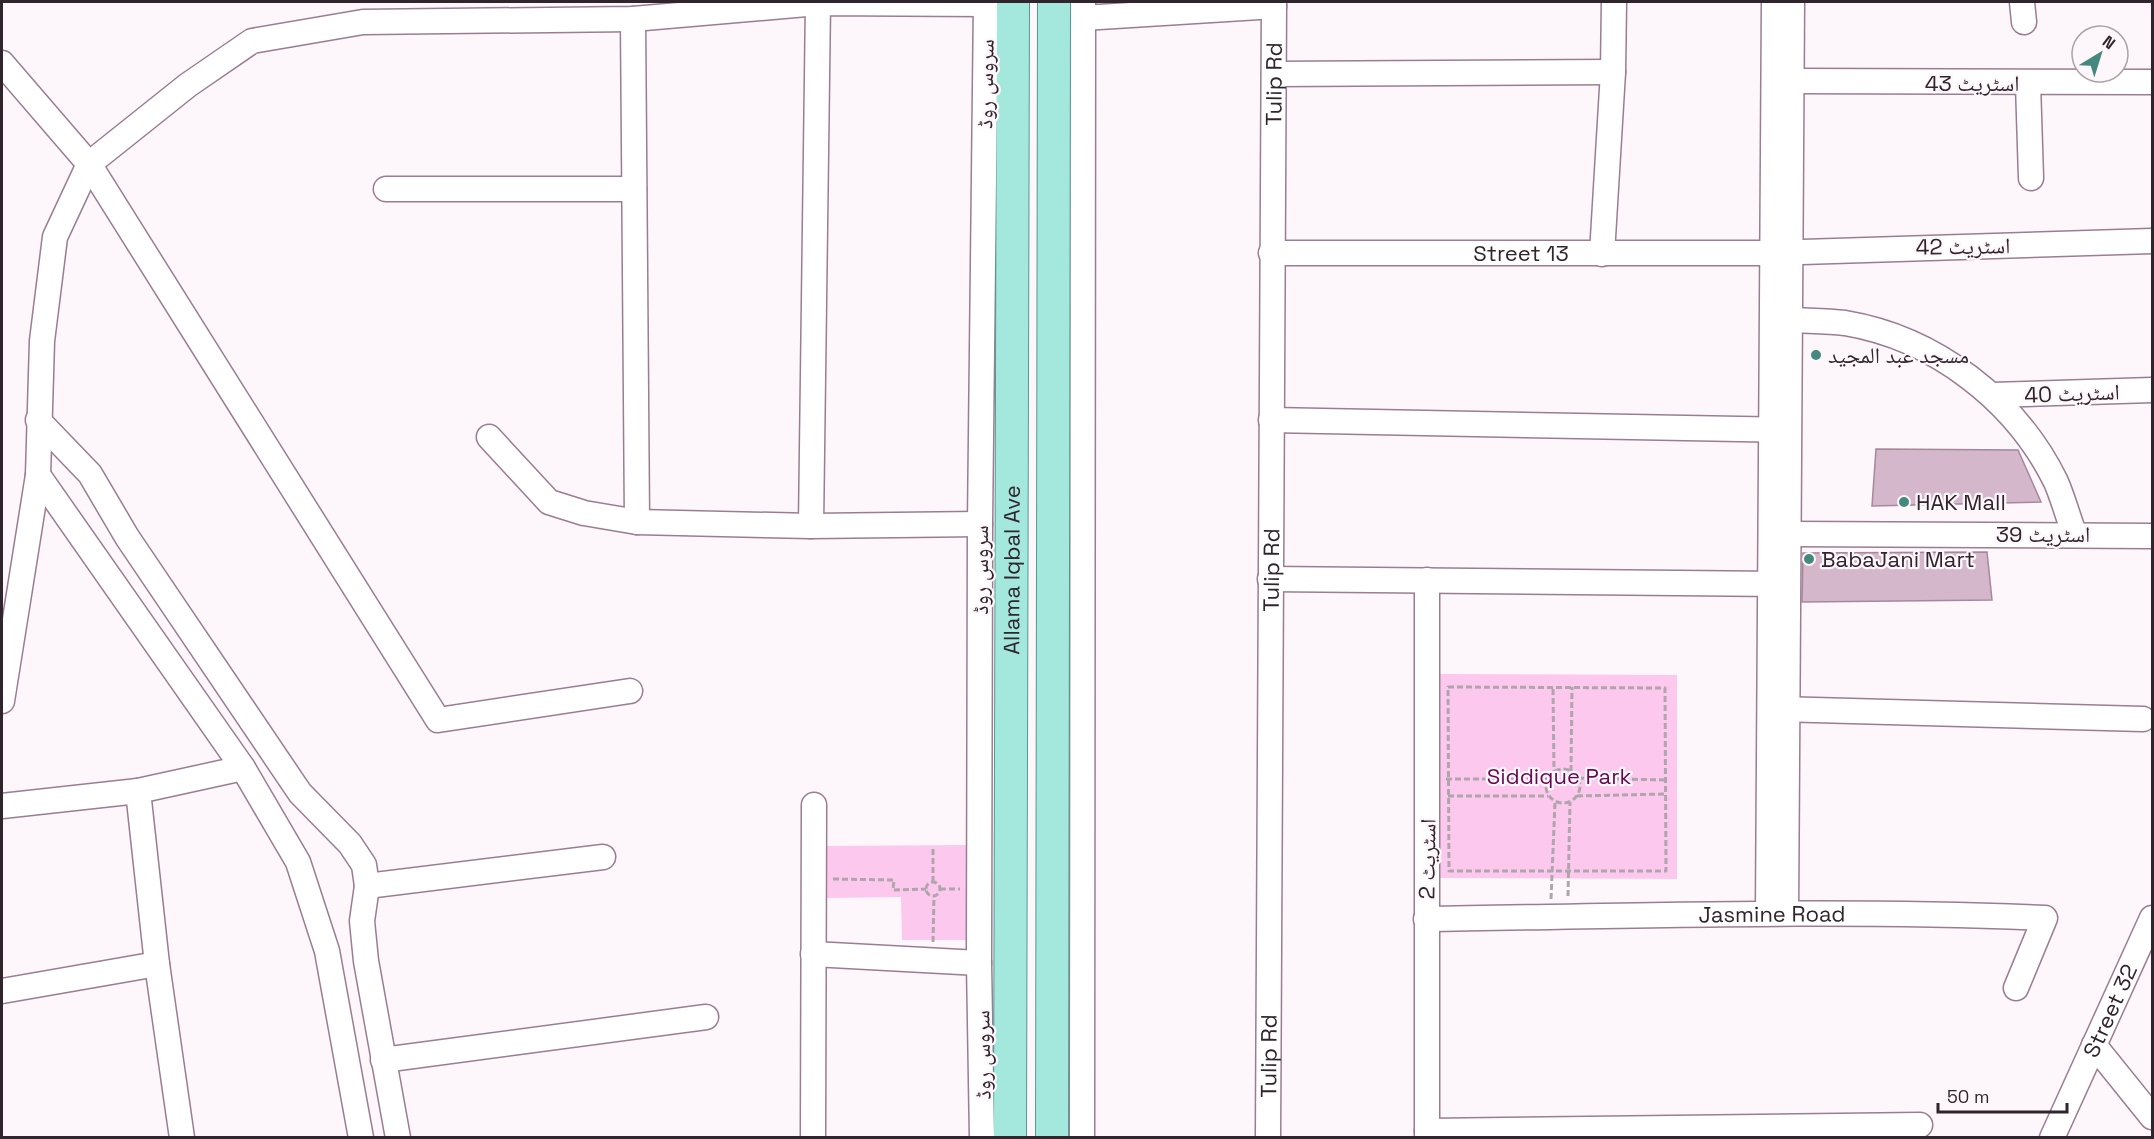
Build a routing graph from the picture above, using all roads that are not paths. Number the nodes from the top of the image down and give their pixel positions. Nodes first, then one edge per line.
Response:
1 (818, 2) edge
2 (995, 2) edge
3 (1053, 2) edge
4 (1614, 2) edge
5 (1774, 2) edge
6 (1792, 2) edge
7 (1274, 4) edge
8 (1083, 10) edge
9 (633, 20) junction
10 (1613, 72) junction
11 (1274, 74) junction
12 (6, 75) edge
13 (1792, 81) junction
14 (2152, 82) edge
15 (2028, 84) junction
16 (89, 164) junction
17 (2031, 178) dead end
18 (386, 189) dead end
19 (634, 189) junction
20 (2152, 241) edge
21 (1783, 252) junction
22 (1271, 254) junction
23 (1602, 254) junction
24 (1791, 320) junction
25 (2152, 390) edge
26 (1992, 395) junction
27 (38, 420) junction
28 (1270, 420) junction
29 (1781, 430) junction
30 (489, 436) dead end
31 (38, 475) junction
32 (637, 522) junction
33 (980, 524) junction
34 (812, 526) junction
35 (2074, 533) junction
36 (1790, 534) junction
37 (2152, 536) edge
38 (1270, 579) junction
39 (1428, 580) junction
40 (1781, 584) junction
41 (630, 691) dead end
42 (2, 701) edge
43 (1780, 708) junction
44 (2143, 719) dead end
45 (243, 768) junction
46 (138, 791) junction
47 (814, 805) dead end
48 (2, 806) edge
49 (603, 857) dead end
50 (367, 886) junction
51 (1777, 913) junction
52 (2152, 918) edge
53 (1426, 919) junction
54 (813, 954) junction
55 (979, 963) junction
56 (157, 964) junction
57 (2016, 988) dead end
58 (2, 991) edge
59 (706, 1017) dead end
60 (2094, 1045) junction
61 (384, 1060) junction
62 (2152, 1117) edge
63 (1920, 1125) dead end
64 (1427, 1134) edge
65 (182, 1137) edge
66 (361, 1137) edge
67 (398, 1137) edge
68 (813, 1137) edge
69 (982, 1137) edge
70 (1010, 1137) edge
71 (1052, 1137) edge
72 (1082, 1137) edge
73 (1268, 1137) edge
74 (2052, 1137) edge

1 - 2 street
1 - 9 street
1 - 34 street
2 - 33 street, سروس روڈ
2 - 70 main road, Allama Iqbal Ave
3 - 71 main road, Allama Iqbal Ave
4 - 10 street
5 - 21 street
6 - 13 street
7 - 8 street
7 - 11 street, Tulip Rd
8 - 72 street
9 - 16 street
9 - 19 street
10 - 11 street
10 - 23 street
11 - 22 street, Tulip Rd
12 - 16 street
13 - 15 street, اسٹریٹ 43
13 - 21 street
14 - 15 street, اسٹریٹ 43
15 - 17 street
16 - 27 street
16 - 41 street
18 - 19 street
19 - 32 street
20 - 21 street, اسٹریٹ 42
21 - 23 street, Street 13
21 - 24 street
21 - 29 street
22 - 23 street, Street 13
22 - 28 street, Tulip Rd
24 - 26 street
24 - 29 street
25 - 26 street, اسٹریٹ 40
26 - 35 street
27 - 31 street
27 - 50 street
28 - 29 street
28 - 38 street, Tulip Rd
29 - 36 street
29 - 40 street
30 - 32 street
31 - 42 street
31 - 45 street
32 - 34 street
33 - 34 street
33 - 55 street, سروس روڈ
35 - 36 street, اسٹریٹ 39
35 - 37 street, اسٹریٹ 39
36 - 40 street
38 - 39 street
38 - 73 street, Tulip Rd
39 - 40 street
39 - 53 street, اسٹریٹ 2
40 - 43 street
43 - 44 street
43 - 51 street
45 - 46 street
45 - 66 street
46 - 48 street
46 - 56 street
47 - 54 street
49 - 50 street
50 - 61 street
51 - 53 street, Jasmine Road
51 - 57 street, Jasmine Road
52 - 60 street, Street 32
53 - 64 street, اسٹریٹ 2
54 - 55 street
54 - 68 street
55 - 69 street, سروس روڈ
56 - 58 street
56 - 65 street
59 - 61 street
60 - 62 street
60 - 74 street, Street 32
61 - 67 street
63 - 64 street

